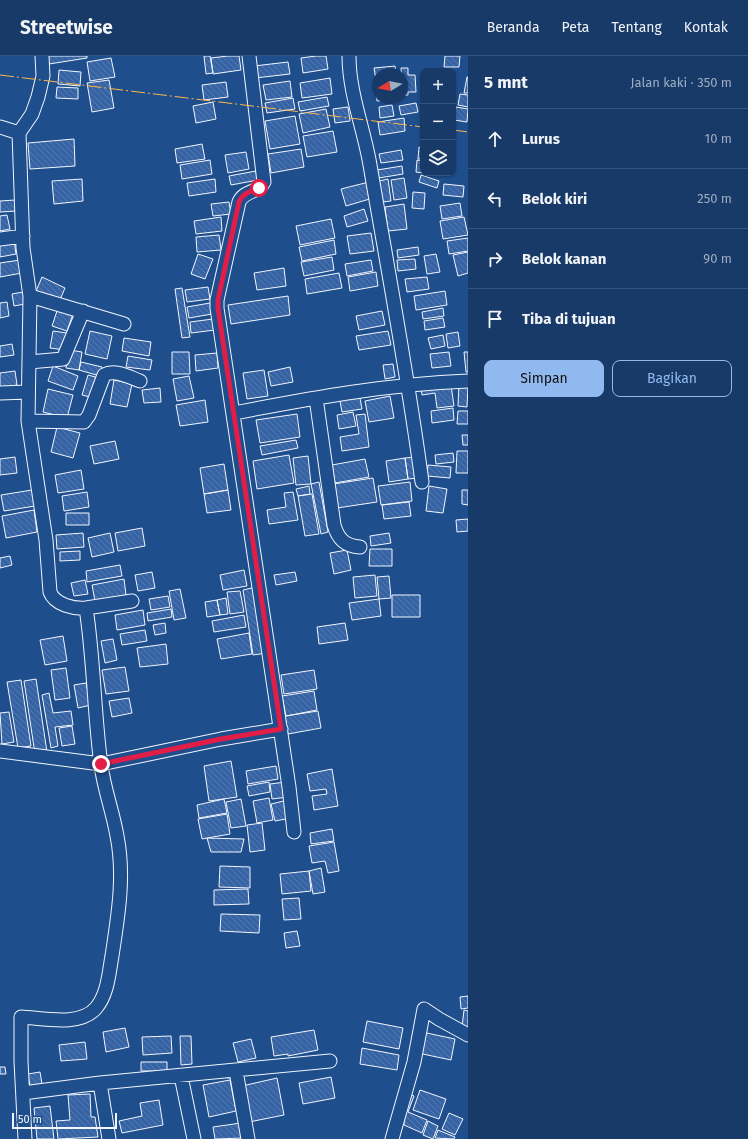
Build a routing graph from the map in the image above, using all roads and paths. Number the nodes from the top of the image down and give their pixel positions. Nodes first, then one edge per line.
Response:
1 (42, 56) edge
2 (249, 56) edge
3 (349, 56) edge
4 (0, 127) edge
5 (19, 133) junction
6 (23, 236) junction
7 (0, 239) edge
8 (30, 296) junction
9 (83, 311) junction
10 (124, 324) dead end
11 (29, 362) junction
12 (140, 381) dead end
13 (468, 381) edge
14 (408, 384) junction
15 (28, 392) junction
16 (0, 393) edge
17 (316, 398) junction
18 (234, 413) junction
19 (28, 421) junction
20 (422, 482) dead end
21 (360, 547) dead end
22 (132, 601) dead end
23 (86, 608) junction
24 (281, 729) junction
25 (0, 751) edge
26 (101, 764) junction
27 (294, 832) dead end
28 (468, 1035) edge
29 (330, 1061) dead end
30 (236, 1071) junction
31 (181, 1076) junction
32 (100, 1083) junction
33 (23, 1093) junction
34 (25, 1139) edge
35 (109, 1139) edge
36 (194, 1139) edge
37 (248, 1139) edge
38 (392, 1139) edge

1 - 5 street
2 - 18 street
3 - 14 street
4 - 5 street
5 - 6 street
6 - 7 street
6 - 8 street
8 - 9 street
8 - 11 street
9 - 10 street
9 - 11 street
11 - 15 street
12 - 19 street
13 - 14 street
14 - 17 street
14 - 20 street
15 - 16 street
15 - 19 street
17 - 18 street
17 - 21 street
18 - 24 street
19 - 23 street
22 - 23 street
23 - 26 street
24 - 26 street
24 - 27 street
25 - 26 street
26 - 33 street
28 - 38 street
29 - 30 street
30 - 31 street
30 - 37 street
31 - 32 street
31 - 36 street
32 - 33 street
32 - 35 street
33 - 34 street

